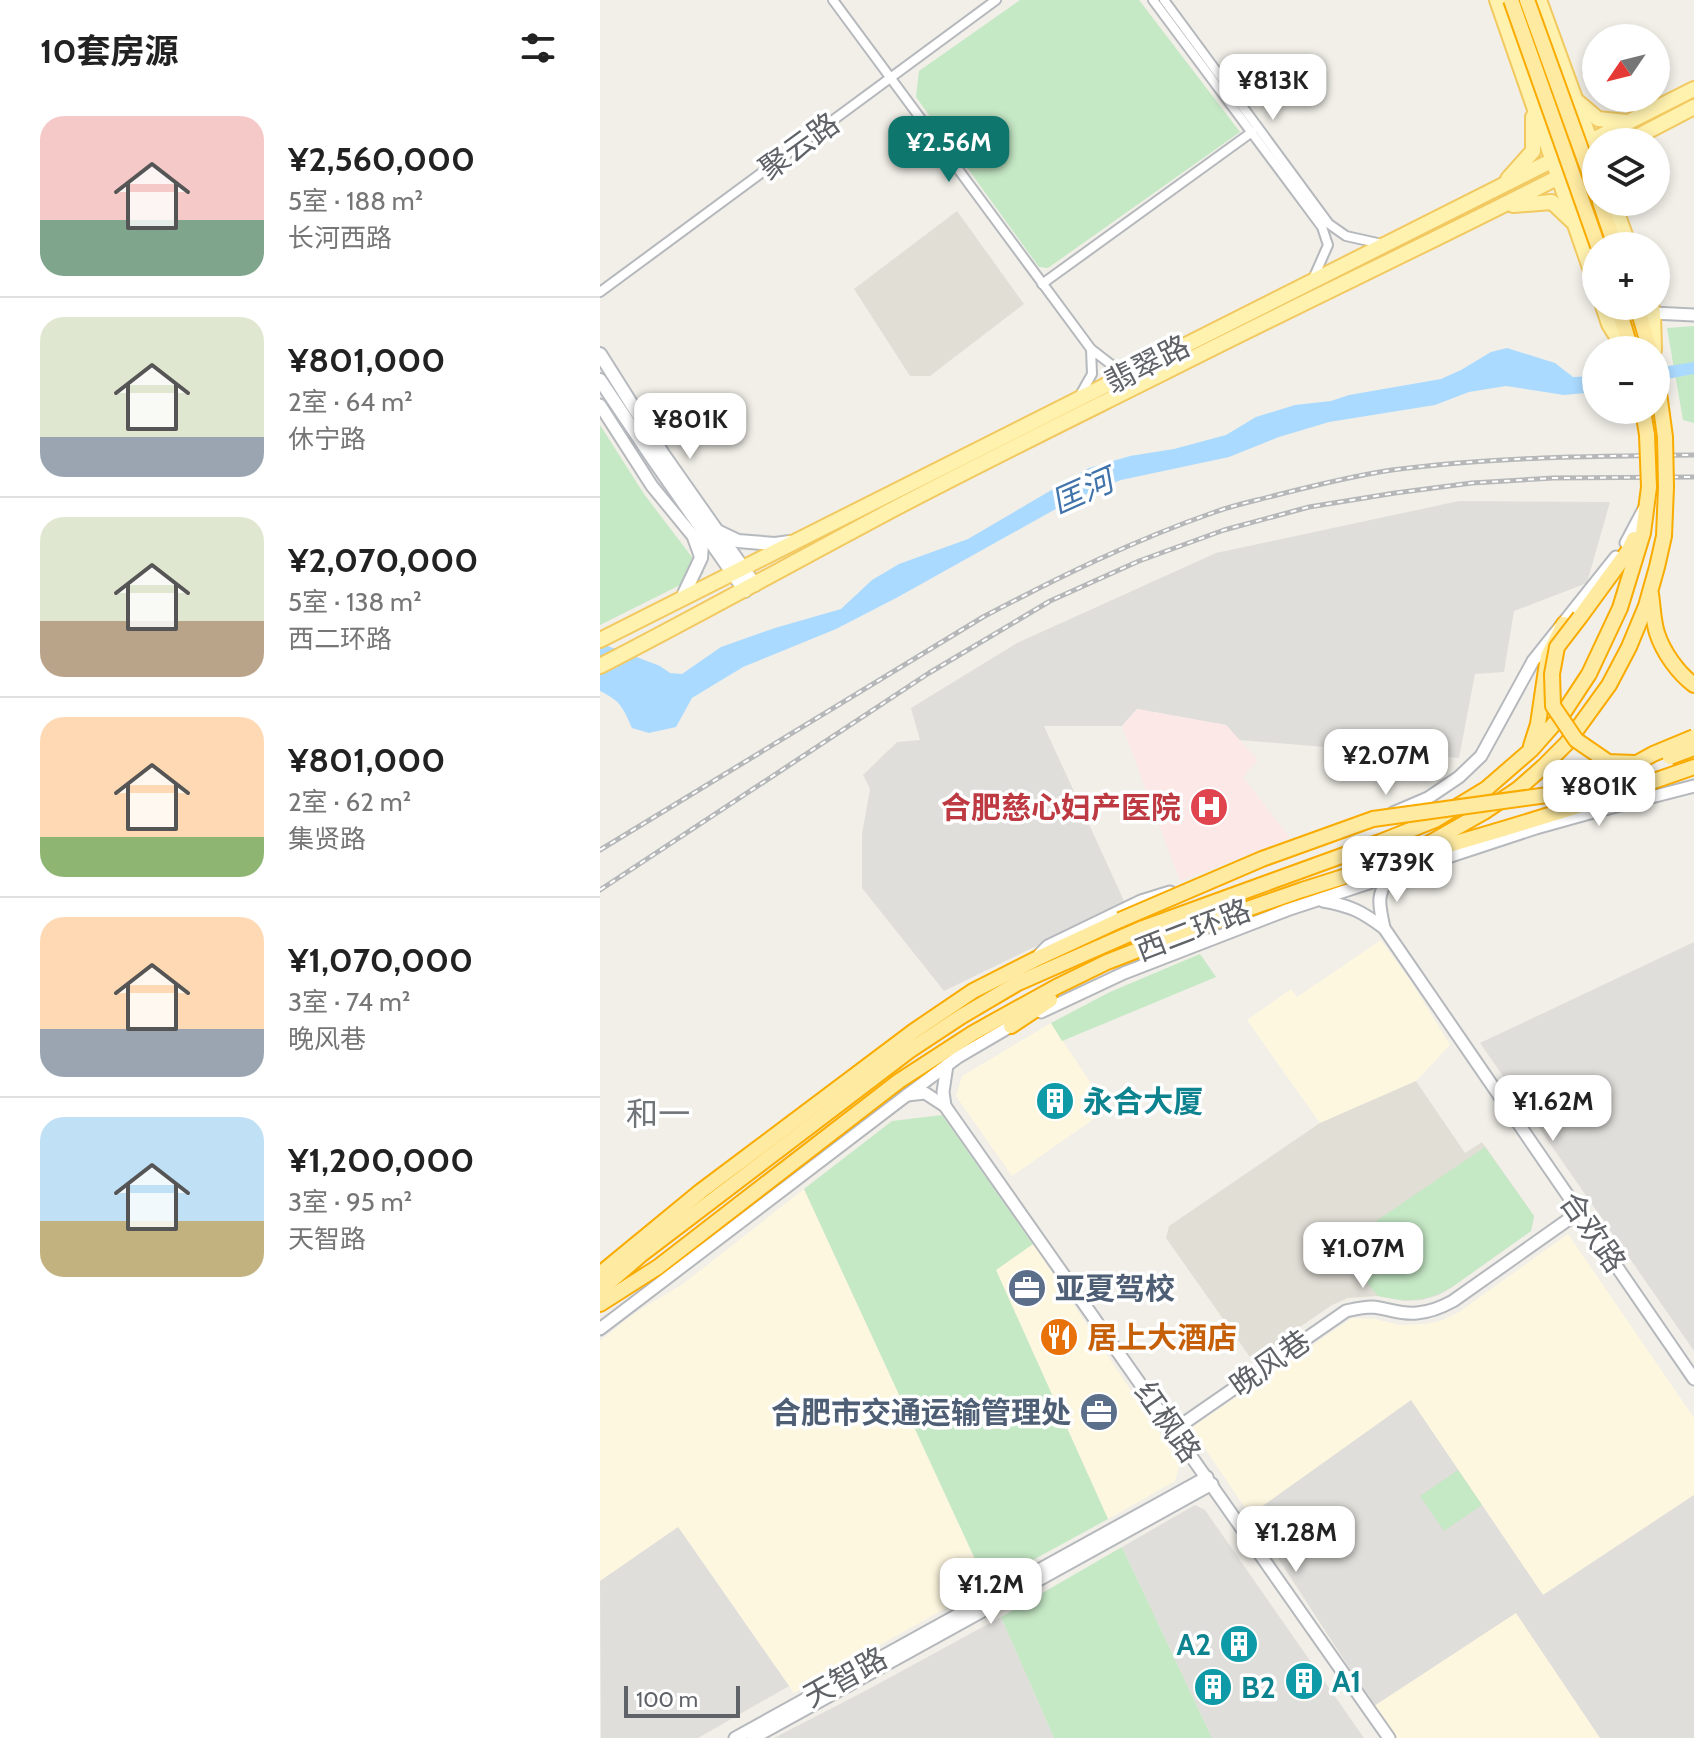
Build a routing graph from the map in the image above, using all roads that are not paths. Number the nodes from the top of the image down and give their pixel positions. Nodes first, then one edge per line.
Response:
1 (833, 0) edge
2 (996, 0) edge
3 (1153, 0) edge
4 (1164, 0) edge
5 (1497, 0) edge
6 (1511, 0) edge
7 (1527, 0) edge
8 (1539, 0) edge
9 (891, 78) junction
10 (1694, 89) edge
11 (1575, 98) junction
12 (1532, 103) junction
13 (1694, 107) edge
14 (1627, 122) junction
15 (1585, 128) edge
16 (1615, 128) edge
17 (1655, 128) edge
18 (1252, 132) junction
19 (1582, 145) edge
20 (1582, 152) edge
21 (1552, 160) junction
22 (1582, 165) edge
23 (1558, 178) junction
24 (1502, 185) junction
25 (1504, 205) junction
26 (1575, 224) junction
27 (1593, 232) edge
28 (1383, 244) junction
29 (1582, 244) edge
30 (1313, 280) junction
31 (1042, 284) junction
32 (600, 292) edge
33 (1670, 313) edge
34 (1694, 315) edge
35 (1091, 349) junction
36 (600, 354) edge
37 (1142, 366) junction
38 (600, 380) edge
39 (1079, 398) junction
40 (600, 405) edge
41 (1645, 424) edge
42 (1663, 424) edge
43 (1646, 505) junction
44 (703, 529) junction
45 (718, 531) junction
46 (794, 542) junction
47 (701, 558) junction
48 (738, 570) junction
49 (750, 588) junction
50 (1651, 590) junction
51 (682, 598) junction
52 (1564, 624) junction
53 (605, 637) edge
54 (600, 666) edge
55 (1694, 685) edge
56 (1694, 737) edge
57 (1694, 748) edge
58 (1525, 756) junction
59 (1694, 767) edge
60 (1694, 786) edge
61 (1568, 809) junction
62 (1495, 842) junction
63 (1403, 858) junction
64 (1389, 876) junction
65 (1319, 900) junction
66 (1120, 920) junction
67 (1384, 928) junction
68 (1034, 960) junction
69 (1107, 962) junction
70 (1020, 982) junction
71 (1011, 1026) junction
72 (947, 1065) junction
73 (907, 1095) junction
74 (945, 1106) junction
75 (1579, 1212) junction
76 (642, 1254) junction
77 (600, 1277) edge
78 (600, 1290) edge
79 (600, 1304) edge
80 (600, 1329) edge
81 (1694, 1379) edge
82 (1174, 1430) junction
83 (1209, 1480) junction
84 (735, 1738) edge
85 (753, 1738) edge
86 (1389, 1738) edge

1 - 9 street
2 - 9 street, 聚云路
3 - 18 street
4 - 28 street
5 - 12 main road
6 - 27 highway, bridge
7 - 20 highway, bridge
8 - 11 main road
9 - 31 street
9 - 32 street, 聚云路
10 - 14 main road, 翡翠路
11 - 14 main road
11 - 15 main road
12 - 21 main road
12 - 24 main road
13 - 17 main road
14 - 16 main road, 翡翠路
18 - 30 street
18 - 31 street
19 - 21 main road, 翡翠路
21 - 23 main road
21 - 24 main road, 翡翠路
22 - 23 main road, 翡翠路
23 - 25 main road, 翡翠路
23 - 26 main road
24 - 28 main road, 翡翠路
25 - 26 main road
25 - 49 main road, 翡翠路
26 - 29 main road
28 - 30 main road, 翡翠路
30 - 37 main road, 翡翠路
31 - 35 street
33 - 34 street
35 - 37 street
35 - 39 street
36 - 45 main road
37 - 39 main road, 翡翠路
38 - 44 main road
39 - 46 main road, 翡翠路
40 - 47 street
41 - 43 highway, 西二环路, bridge
42 - 50 highway, 西二环路, bridge
43 - 52 street
43 - 57 highway, bridge
43 - 58 highway, 西二环路
44 - 47 main road
44 - 48 main road
45 - 46 main road
45 - 48 main road
46 - 48 main road, 翡翠路
47 - 51 main road
48 - 49 main road
48 - 51 main road, 翡翠路
49 - 54 main road, 翡翠路
50 - 55 highway
50 - 63 highway, 西二环路
51 - 53 main road, 翡翠路
52 - 58 highway
52 - 68 street
56 - 66 highway, bridge
58 - 70 highway, 西二环路
59 - 61 highway
60 - 62 street
61 - 62 highway
61 - 63 highway
62 - 64 street
63 - 69 highway, 西二环路
64 - 65 street
64 - 67 street
65 - 67 street
65 - 71 street
66 - 68 highway, 西二环路
66 - 70 highway
67 - 75 street, 合欢路
68 - 77 highway, 西二环路
69 - 71 highway
69 - 79 highway, 西二环路
70 - 76 highway, 西二环路
71 - 72 street
72 - 73 street
72 - 74 street
73 - 74 street
73 - 80 street
74 - 82 street, 红枫路
75 - 81 street, 合欢路
75 - 82 street, 晚风巷
76 - 77 highway
76 - 78 highway, 西二环路
82 - 83 street, 红枫路
83 - 84 street, 天智路
83 - 85 street, 天智路
83 - 86 street, 红枫路

